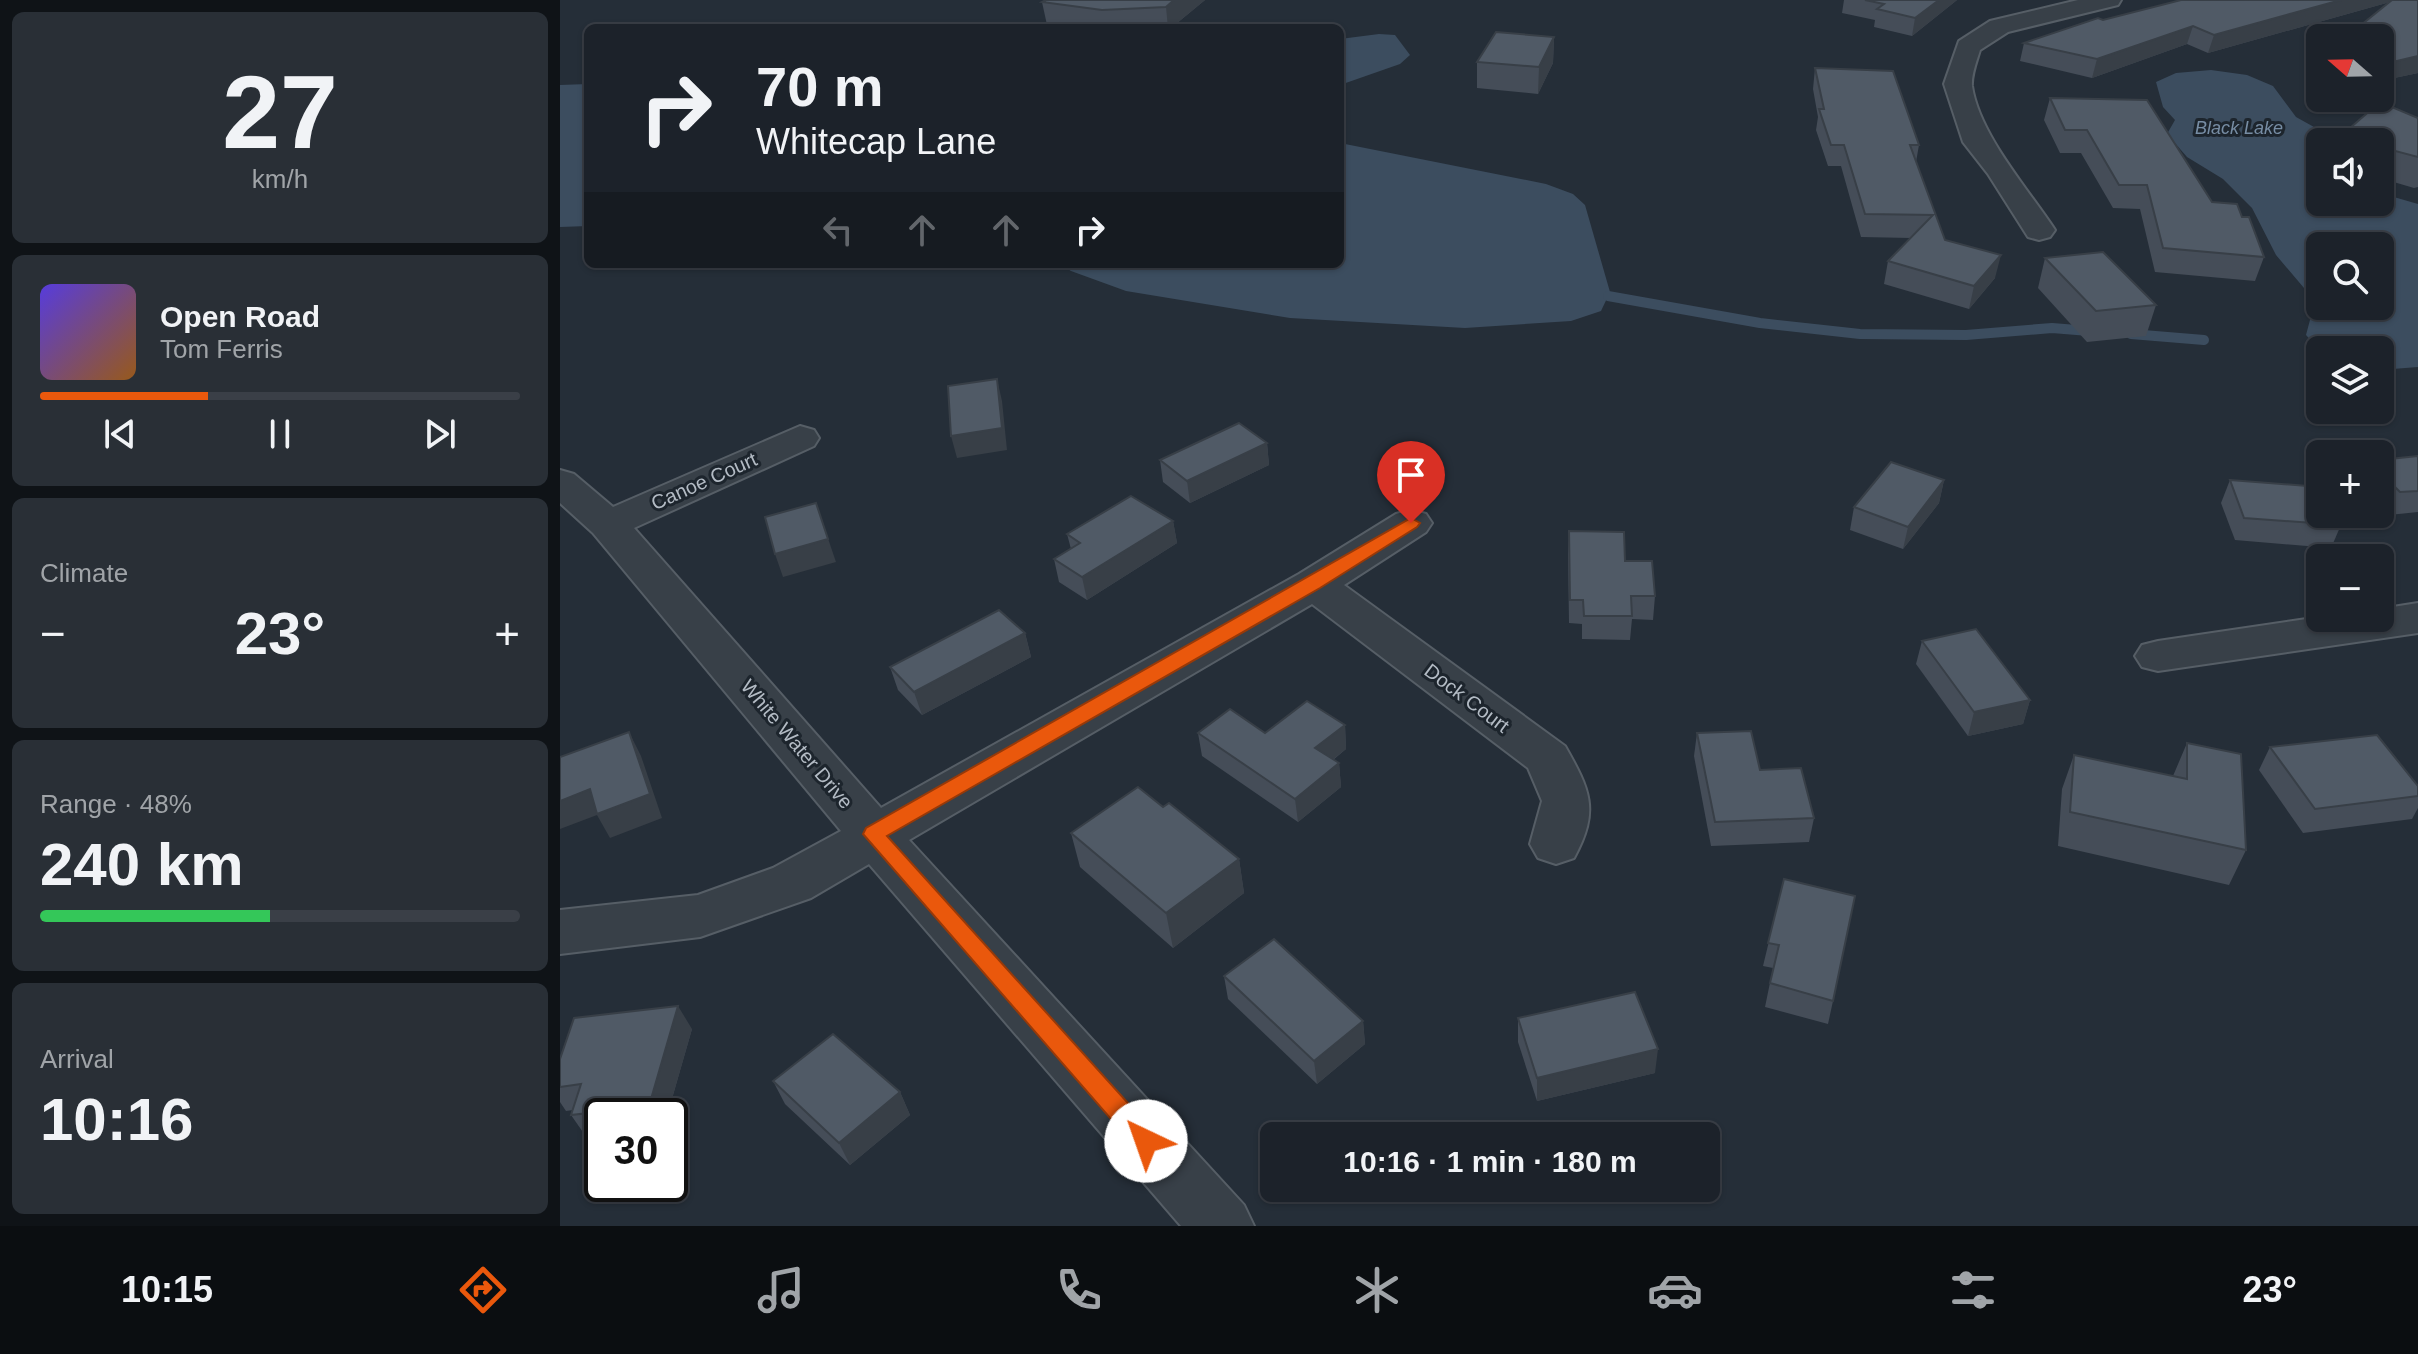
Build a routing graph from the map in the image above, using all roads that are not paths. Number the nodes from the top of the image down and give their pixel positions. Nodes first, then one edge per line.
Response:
1 (2109, 0) edge
2 (2039, 230) dead end
3 (800, 438) dead end
4 (560, 482) edge
5 (1411, 523) dead end
6 (608, 524) junction
7 (1314, 584) junction
8 (2418, 618) edge
9 (2158, 656) dead end
10 (873, 834) junction
11 (1556, 844) dead end
12 (560, 932) edge
13 (1222, 1226) edge

1 - 2 street
3 - 6 street, Canoe Court
4 - 6 street, White Water Drive
5 - 7 street
6 - 10 street, White Water Drive
7 - 10 street
7 - 11 street, Dock Court
8 - 9 street
10 - 12 street
10 - 13 street, White Water Drive

